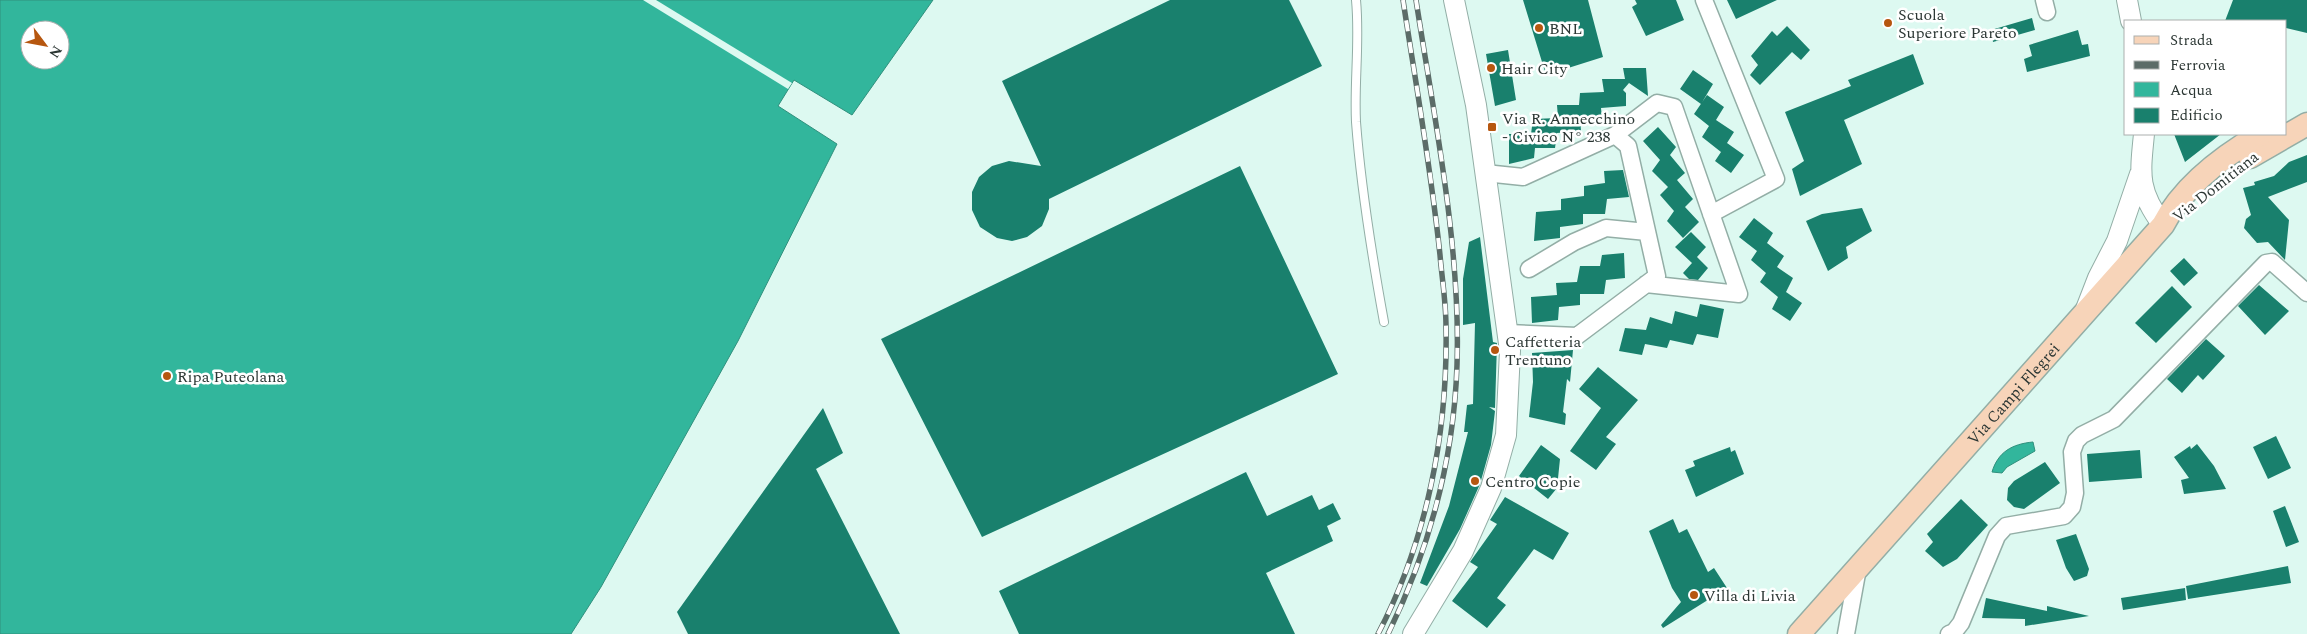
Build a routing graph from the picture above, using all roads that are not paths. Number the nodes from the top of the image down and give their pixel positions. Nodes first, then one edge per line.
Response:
1 (1356, 0) edge
2 (1454, 0) edge
3 (1704, 0) edge
4 (2127, 0) edge
5 (2131, 20) edge
6 (2307, 109) edge
7 (2287, 119) edge
8 (2307, 124) edge
9 (1615, 135) junction
10 (2144, 135) edge
11 (2260, 135) edge
12 (1485, 173) junction
13 (2140, 174) junction
14 (1711, 214) junction
15 (2163, 225) junction
16 (1647, 232) junction
17 (1529, 269) dead end
18 (1646, 284) junction
19 (2307, 293) edge
20 (2084, 316) junction
21 (1384, 322) dead end
22 (1508, 333) junction
23 (1858, 568) junction
24 (1413, 634) edge
25 (1799, 634) edge
26 (1846, 634) edge
27 (1949, 634) edge

1 - 21 lane
2 - 12 street
3 - 14 street
4 - 5 street
6 - 7 main road
8 - 15 main road, Via Domitiana
9 - 12 street
9 - 14 street
9 - 16 street
10 - 13 street
11 - 15 main road, Via Domitiana
12 - 22 street
13 - 15 street
13 - 20 street
14 - 18 street
15 - 20 main road, Via Campi Flegrei
16 - 17 street
16 - 18 street
18 - 22 street
19 - 27 street
20 - 23 main road, Via Campi Flegrei
22 - 24 street
23 - 25 main road, Via Campi Flegrei
23 - 26 street

